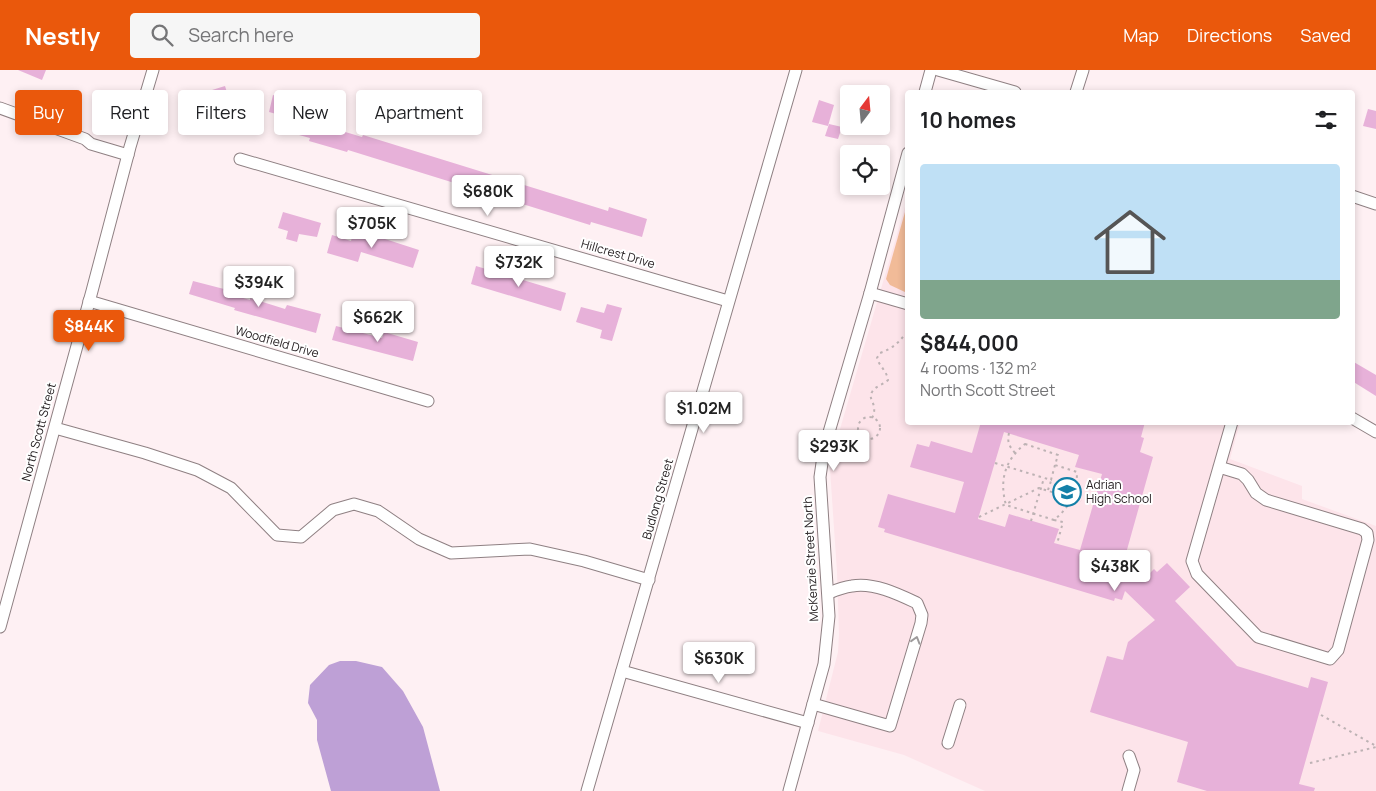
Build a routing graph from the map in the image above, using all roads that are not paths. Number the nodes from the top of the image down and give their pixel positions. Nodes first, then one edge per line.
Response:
1 (153, 70) edge
2 (796, 70) edge
3 (931, 70) edge
4 (938, 70) edge
5 (1082, 70) edge
6 (926, 90) edge
7 (1007, 90) edge
8 (1077, 90) edge
9 (0, 108) edge
10 (129, 151) junction
11 (240, 159) dead end
12 (905, 164) edge
13 (1355, 197) edge
14 (1376, 204) edge
15 (870, 292) junction
16 (89, 301) junction
17 (728, 301) junction
18 (905, 303) edge
19 (428, 400) dead end
20 (1355, 420) edge
21 (1231, 425) edge
22 (55, 428) junction
23 (1376, 432) edge
24 (1219, 467) junction
25 (649, 580) junction
26 (829, 593) junction
27 (2, 610) edge
28 (0, 627) edge
29 (622, 671) junction
30 (814, 704) junction
31 (960, 705) dead end
32 (808, 723) junction
33 (948, 743) dead end
34 (1129, 756) dead end
35 (587, 791) edge
36 (789, 791) edge
37 (1128, 791) edge

1 - 10 street, North Scott Street
2 - 17 street, Budlong Street
3 - 6 street
4 - 7 street
5 - 8 street
9 - 10 street
10 - 16 street, North Scott Street
11 - 17 street, Hillcrest Drive
12 - 15 street, McKenzie Street North
13 - 14 street
15 - 18 street
15 - 26 street, McKenzie Street North
16 - 19 street, Woodfield Drive
16 - 22 street, North Scott Street
17 - 25 street, Budlong Street
20 - 23 street
21 - 24 street
22 - 25 street
22 - 27 street, North Scott Street
24 - 24 street
25 - 29 street, Budlong Street
26 - 30 street, McKenzie Street North
30 -> 26 street
27 - 28 street, North Scott Street
29 - 32 street
29 - 35 street, Budlong Street
30 - 32 street, McKenzie Street North
31 - 33 street
32 - 36 street, McKenzie Street North
34 - 37 street

